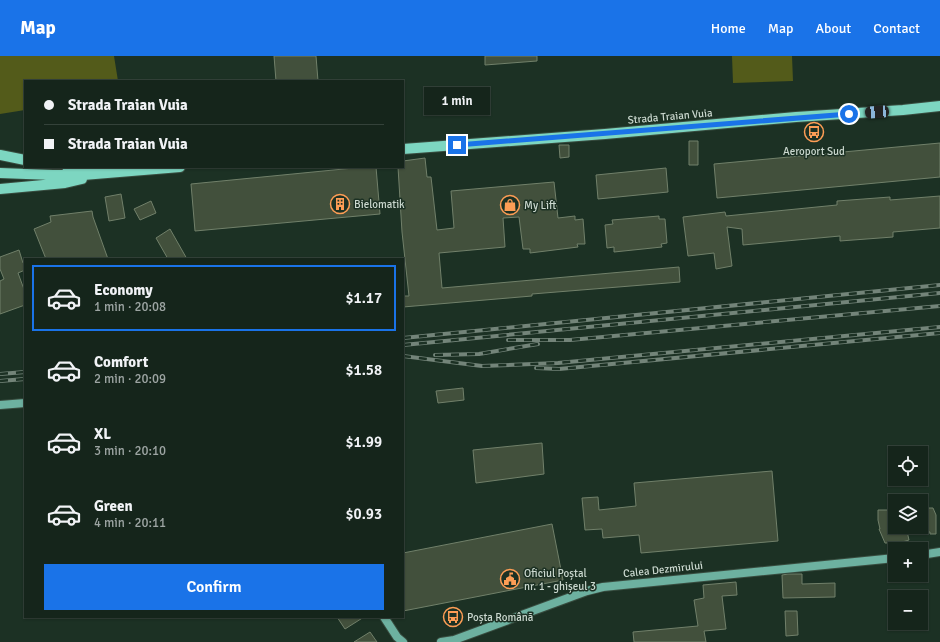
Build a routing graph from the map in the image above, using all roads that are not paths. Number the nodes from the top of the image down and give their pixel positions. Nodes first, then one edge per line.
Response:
1 (940, 106) edge
2 (404, 149) edge
3 (0, 155) edge
4 (24, 160) edge
5 (80, 168) edge
6 (165, 168) edge
7 (121, 171) junction
8 (0, 172) edge
9 (0, 189) edge
10 (24, 403) edge
11 (0, 406) edge
12 (940, 552) edge
13 (928, 554) edge
14 (888, 559) edge
15 (385, 618) edge
16 (403, 642) edge
17 (441, 642) edge

1 - 2 main road, Strada Traian Vuia
3 - 4 main road
5 - 7 main road
6 - 7 main road
7 - 8 main road
7 - 9 main road
10 - 11 main road
12 - 13 main road
14 - 17 main road, Calea Dezmirului
15 - 16 main road

